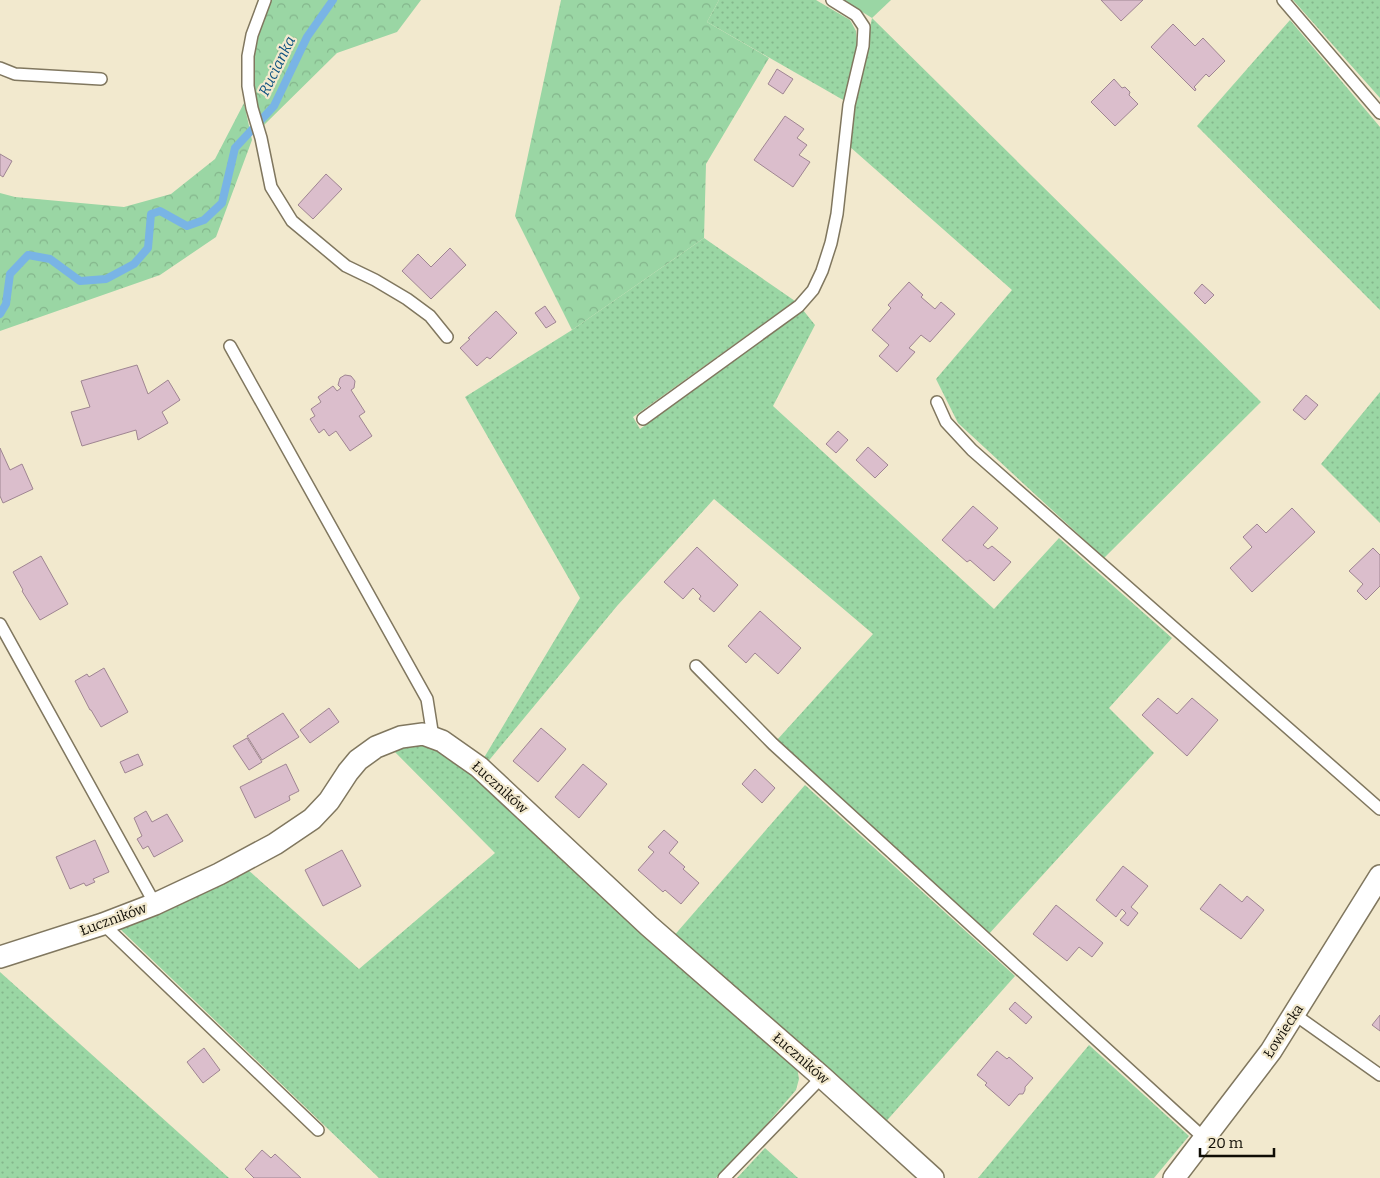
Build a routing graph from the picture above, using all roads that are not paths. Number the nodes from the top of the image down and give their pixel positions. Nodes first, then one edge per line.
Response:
1 (265, 0) edge
2 (832, 0) edge
3 (1283, 0) edge
4 (0, 68) edge
5 (101, 79) dead end
6 (1380, 113) edge
7 (447, 337) dead end
8 (230, 346) dead end
9 (937, 402) dead end
10 (643, 419) dead end
11 (0, 624) edge
12 (696, 666) dead end
13 (433, 737) junction
14 (1380, 809) edge
15 (1380, 876) edge
16 (155, 904) junction
17 (103, 924) junction
18 (0, 957) edge
19 (1294, 1014) junction
20 (1380, 1075) edge
21 (822, 1077) junction
22 (318, 1130) dead end
23 (1204, 1138) junction
24 (724, 1178) edge
25 (934, 1178) edge
26 (1174, 1178) edge

1 - 7 lane
2 - 10 lane
3 - 6 lane
4 - 5 lane
8 - 13 lane
9 - 14 lane
11 - 16 lane
12 - 23 lane
13 - 16 street, Łuczników
13 - 21 street, Łuczników
15 - 19 street, Łowiecka
16 - 17 street, Łuczników
17 - 18 street, Łuczników
17 - 22 lane
19 - 20 lane
19 - 23 street, Łowiecka
21 - 24 lane
21 - 25 street, Łuczników
23 - 26 street, Łowiecka

